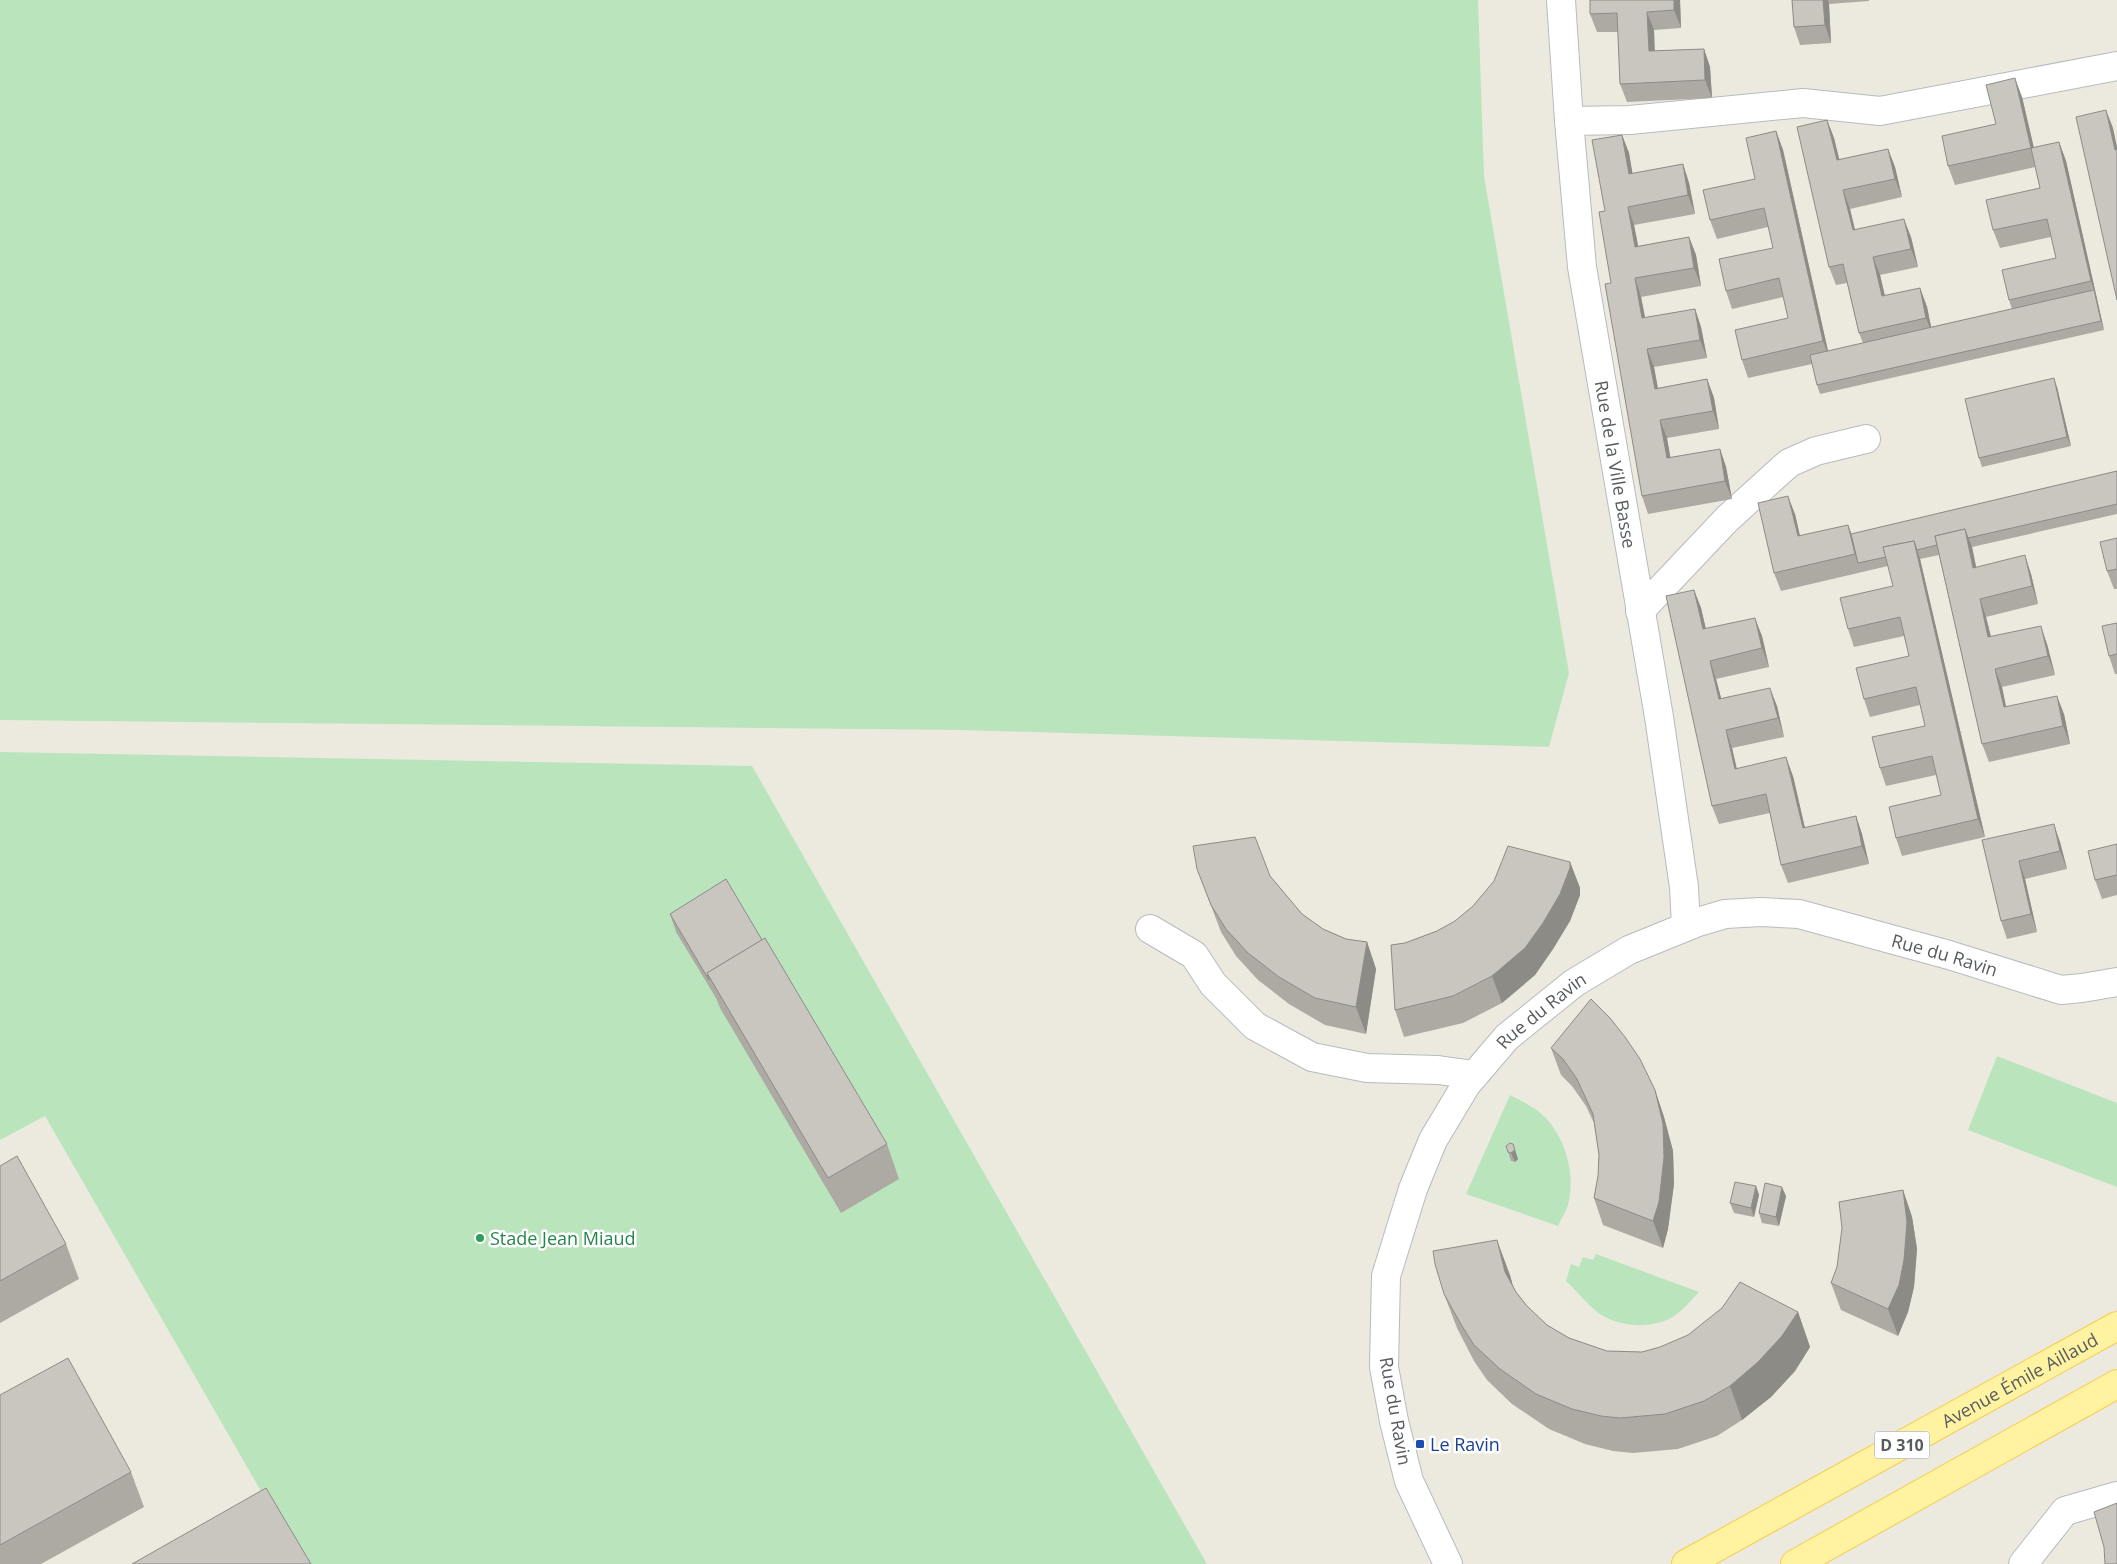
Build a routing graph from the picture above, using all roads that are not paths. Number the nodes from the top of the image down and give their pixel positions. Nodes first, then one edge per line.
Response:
1 (1561, 0) edge
2 (2117, 66) edge
3 (1569, 121) junction
4 (1866, 439) dead end
5 (1640, 611) junction
6 (1686, 926) junction
7 (1150, 929) dead end
8 (2117, 982) edge
9 (1474, 1075) junction
10 (2117, 1326) edge
11 (2117, 1384) edge
12 (2117, 1496) edge
13 (1448, 1564) edge
14 (1686, 1564) edge
15 (1795, 1564) edge
16 (2023, 1564) edge

1 - 3 street, Rue de la Ville Basse
2 - 3 street
3 - 5 street, Rue de la Ville Basse
4 - 5 street
5 - 6 street, Rue de la Ville Basse
6 - 8 street, Rue du Ravin
6 - 9 street, Rue du Ravin
7 - 9 street
9 - 13 street, Rue du Ravin
10 - 14 main road, Avenue Émile Aillaud / D 310
11 - 15 main road, D 310
12 - 16 street

